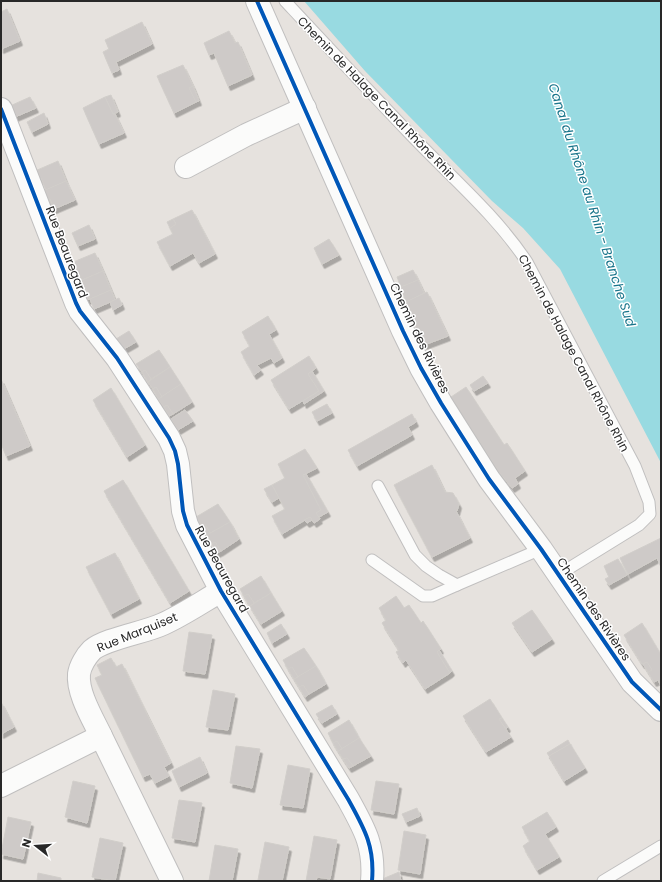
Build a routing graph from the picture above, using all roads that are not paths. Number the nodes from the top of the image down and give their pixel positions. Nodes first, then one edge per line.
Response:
1 (257, 1) edge
2 (285, 1) edge
3 (305, 108) junction
4 (1, 109) edge
5 (186, 167) dead end
6 (378, 486) dead end
7 (541, 549) junction
8 (372, 560) dead end
9 (558, 575) junction
10 (457, 585) junction
11 (221, 591) junction
12 (661, 710) edge
13 (101, 736) junction
14 (1, 786) edge
15 (661, 846) edge
16 (172, 881) edge
17 (372, 881) edge
18 (603, 881) edge

1 - 3 street, Chemin des Rivières
2 - 9 lane, Chemin de Halage Canal Rhône Rhin
3 - 5 street
3 - 7 street, Chemin des Rivières
4 - 11 street, Rue Beauregard
6 - 10 lane
7 - 9 street, Chemin des Rivières
7 - 10 lane
8 - 10 lane
9 - 12 street, Chemin des Rivières
11 - 13 street, Rue Marquiset
11 - 17 street, Rue Beauregard
13 - 14 street
13 - 16 street, Rue Marquiset
15 - 18 lane

